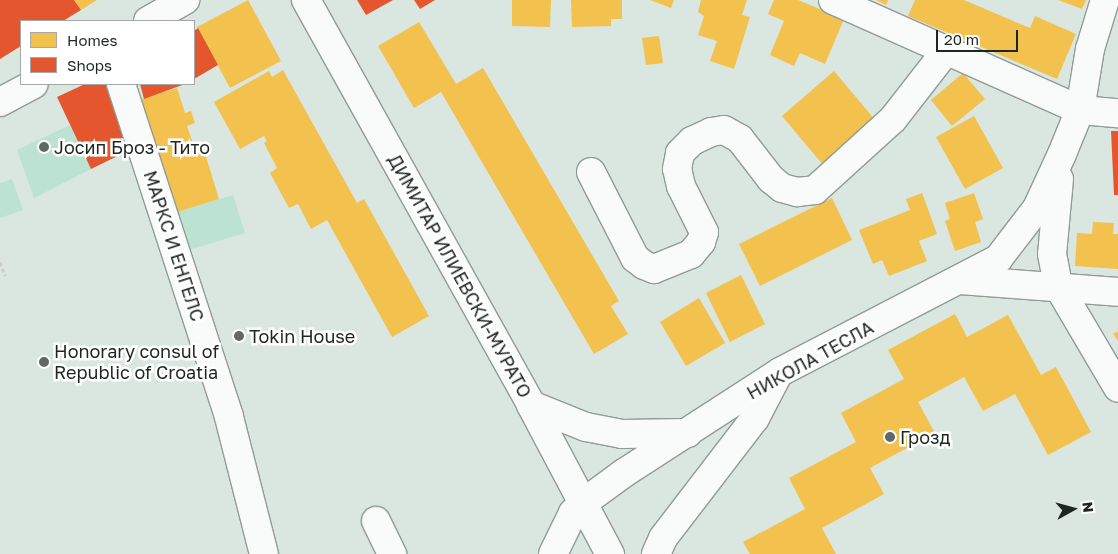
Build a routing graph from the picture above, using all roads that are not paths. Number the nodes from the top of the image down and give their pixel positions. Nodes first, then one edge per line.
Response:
1 (186, 0) edge
2 (306, 0) edge
3 (833, 0) edge
4 (1105, 0) edge
5 (150, 20) edge
6 (946, 51) junction
7 (32, 85) edge
8 (125, 94) edge
9 (0, 102) edge
10 (1080, 110) junction
11 (1118, 113) edge
12 (1062, 154) junction
13 (591, 172) dead end
14 (960, 280) junction
15 (1058, 286) junction
16 (1118, 292) edge
17 (780, 372) junction
18 (1118, 388) edge
19 (531, 405) junction
20 (688, 433) junction
21 (583, 503) junction
22 (376, 521) dead end
23 (264, 554) edge
24 (392, 554) edge
25 (553, 554) edge
26 (610, 554) edge
27 (656, 554) edge

1 - 5 street
2 - 19 street, ДИМИТАР ИЛИЕВСКИ-МУРАТО
3 - 6 street
4 - 10 street
6 - 10 street
6 - 13 street
7 - 9 street
8 - 23 street, МАРКС И ЕНГЕЛС
10 - 11 street
10 - 12 street
12 - 14 street, НИКОЛА ТЕСЛА
12 - 15 street
14 - 15 street
14 - 17 street, НИКОЛА ТЕСЛА
15 - 16 street
15 - 18 street
17 - 20 street, НИКОЛА ТЕСЛА
17 - 27 street
19 - 20 street
19 - 21 street, ДИМИТАР ИЛИЕВСКИ-МУРАТО
20 - 21 street, НИКОЛА ТЕСЛА
21 - 25 street, НИКОЛА ТЕСЛА
21 - 26 street, ДИМИТАР ИЛИЕВСКИ-МУРАТО
22 - 24 street

